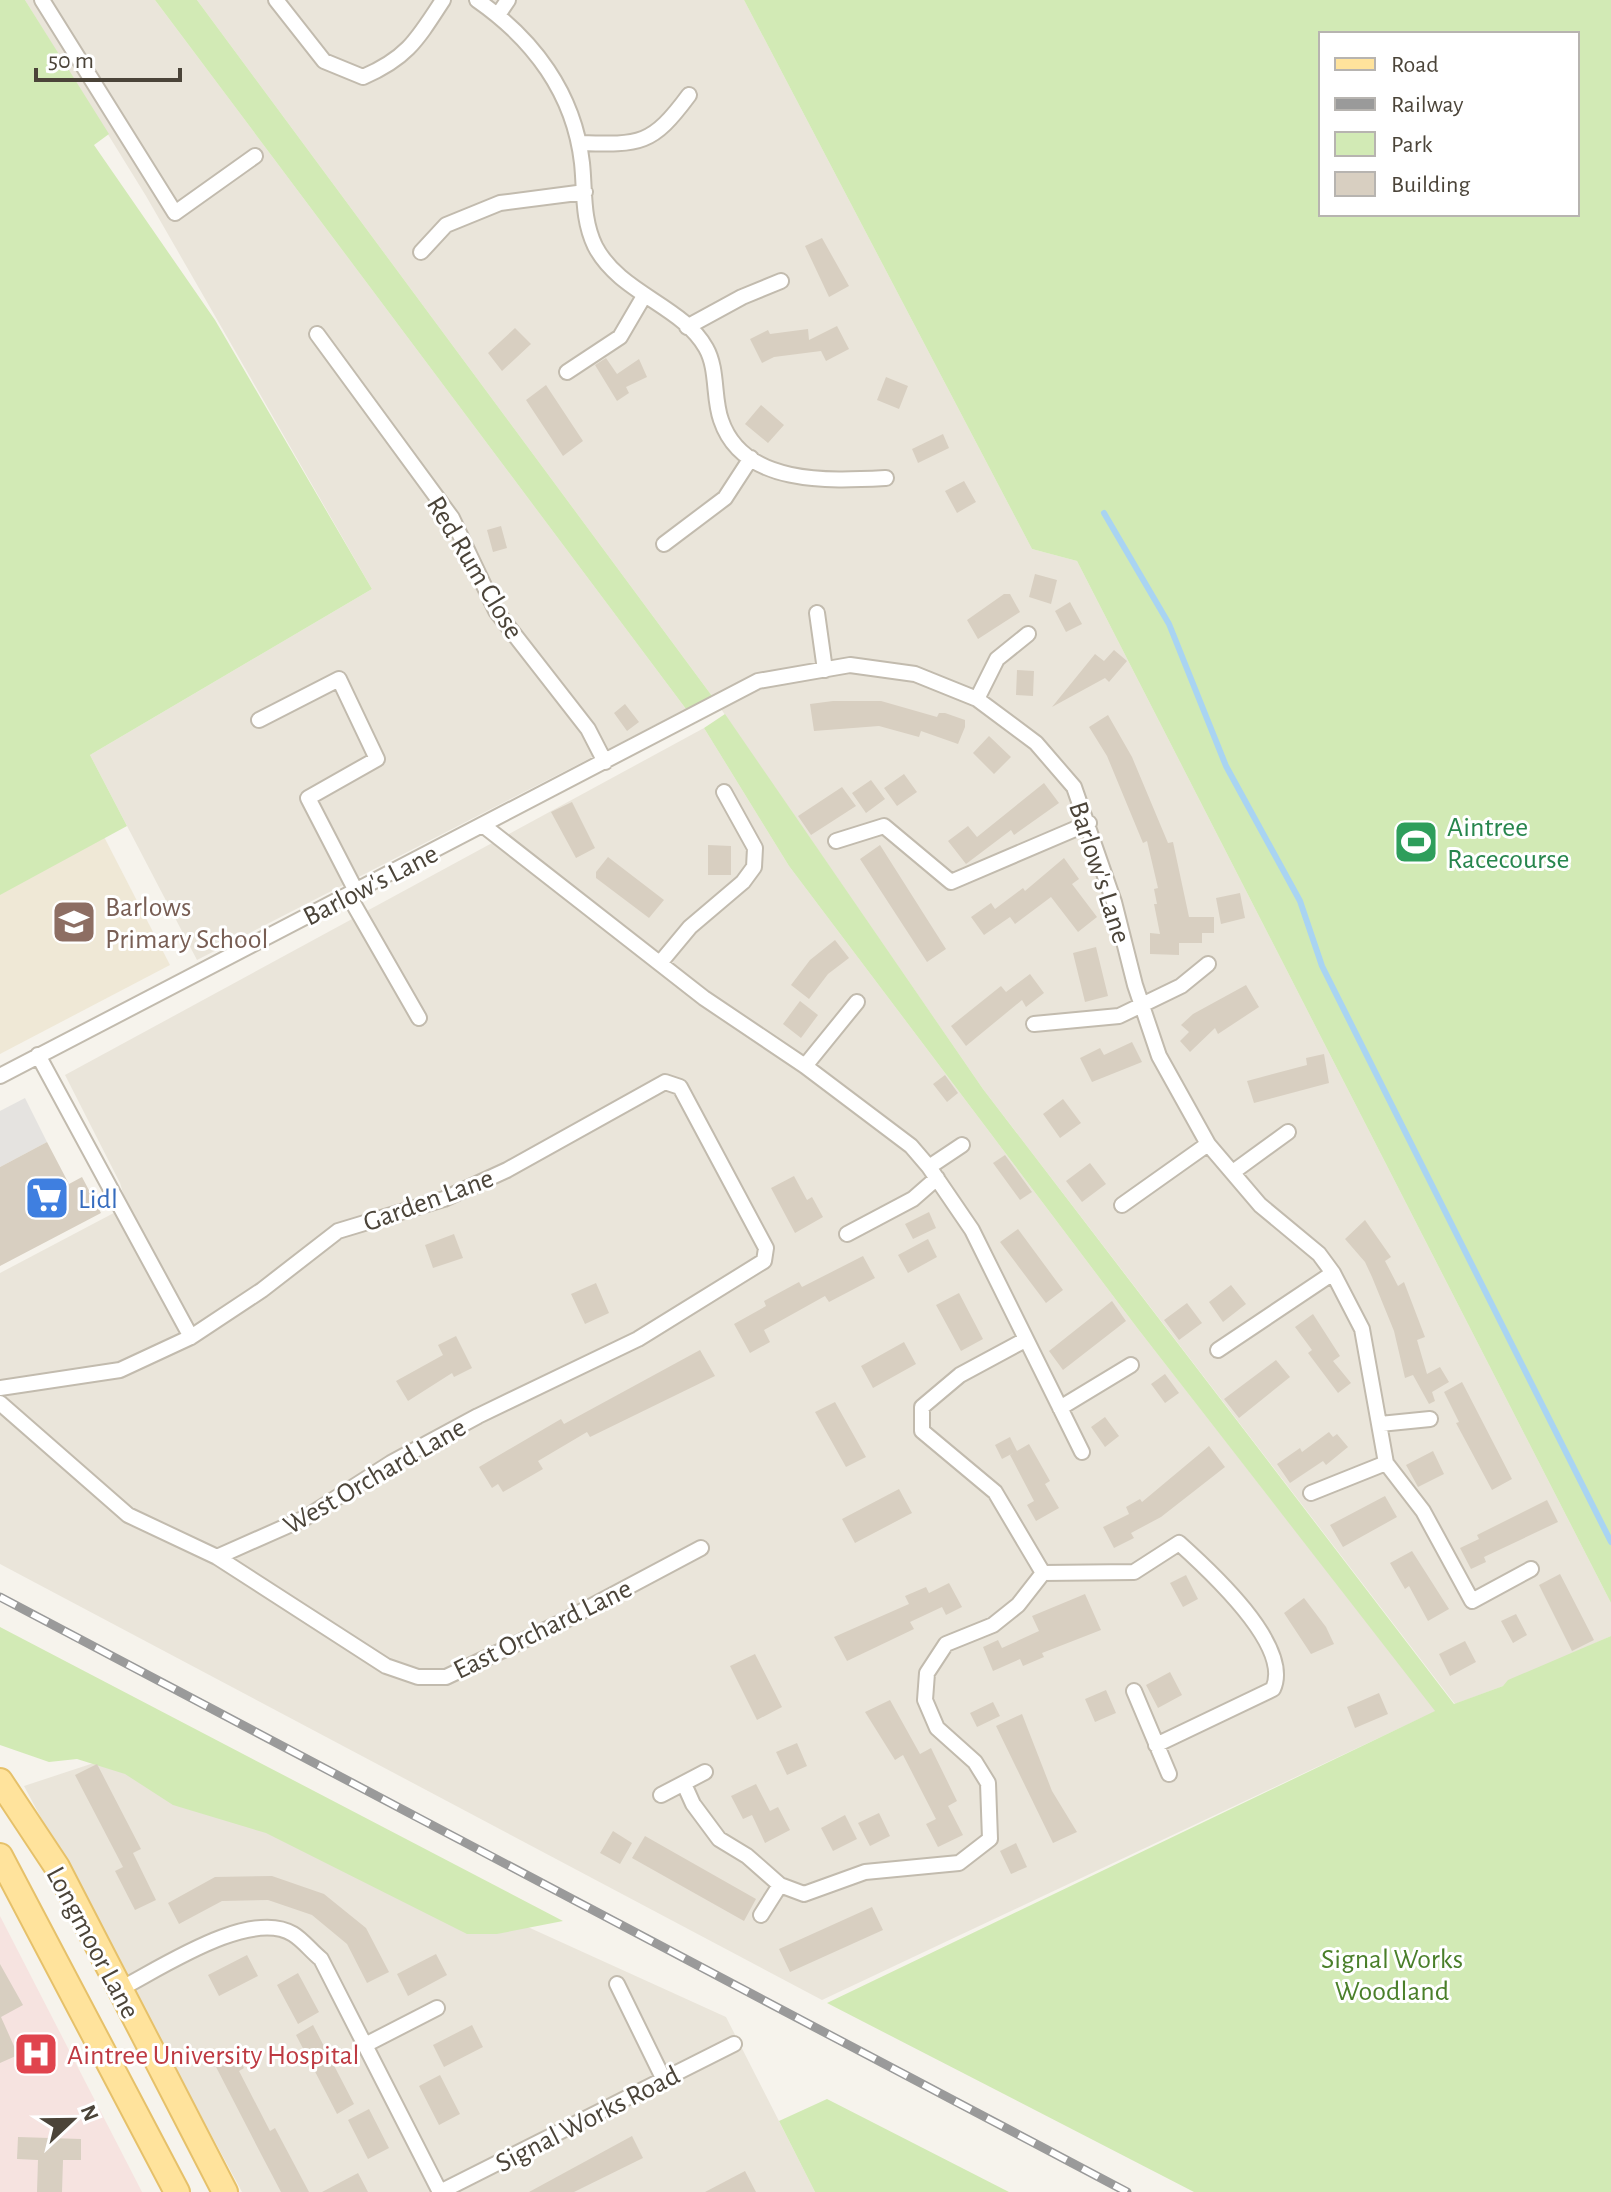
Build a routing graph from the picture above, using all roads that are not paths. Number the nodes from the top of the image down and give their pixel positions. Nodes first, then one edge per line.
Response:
1 (42, 0) edge
2 (276, 0) edge
3 (443, 0) edge
4 (477, 0) edge
5 (508, 0) edge
6 (498, 15) junction
7 (689, 95) dead end
8 (580, 143) junction
9 (255, 156) dead end
10 (585, 192) junction
11 (421, 252) dead end
12 (781, 281) dead end
13 (644, 296) junction
14 (687, 327) junction
15 (317, 334) dead end
16 (567, 372) dead end
17 (751, 458) junction
18 (886, 478) dead end
19 (664, 544) dead end
20 (817, 613) dead end
21 (1028, 634) dead end
22 (825, 670) junction
23 (977, 699) junction
24 (259, 720) dead end
25 (605, 762) junction
26 (724, 792) dead end
27 (1089, 823) junction
28 (484, 826) junction
29 (836, 841) dead end
30 (352, 893) junction
31 (660, 963) junction
32 (1208, 964) dead end
33 (857, 1002) dead end
34 (1142, 1005) junction
35 (419, 1018) dead end
36 (1034, 1024) dead end
37 (38, 1055) junction
38 (805, 1066) junction
39 (0, 1076) edge
40 (1288, 1132) dead end
41 (1208, 1144) junction
42 (962, 1145) dead end
43 (1233, 1172) junction
44 (933, 1173) junction
45 (1122, 1205) dead end
46 (847, 1234) dead end
47 (764, 1261) joint
48 (1333, 1273) junction
49 (191, 1337) junction
50 (1025, 1340) junction
51 (1218, 1350) dead end
52 (1131, 1365) dead end
53 (0, 1388) edge
54 (0, 1403) edge
55 (1060, 1408) junction
56 (1430, 1419) dead end
57 (1380, 1424) junction
58 (1082, 1452) dead end
59 (1386, 1463) junction
60 (1311, 1493) dead end
61 (701, 1548) dead end
62 (217, 1557) junction
63 (1531, 1569) dead end
64 (1043, 1573) junction
65 (1134, 1691) dead end
66 (1156, 1745) junction
67 (705, 1772) dead end
68 (1169, 1774) dead end
69 (0, 1781) edge
70 (684, 1784) junction
71 (661, 1795) dead end
72 (0, 1856) edge
73 (780, 1885) junction
74 (761, 1915) dead end
75 (617, 1984) dead end
76 (120, 1989) junction
77 (437, 2008) dead end
78 (734, 2044) dead end
79 (365, 2045) junction
80 (664, 2080) junction
81 (177, 2192) edge
82 (225, 2192) edge
83 (440, 2192) edge

1 - 9 street
2 - 3 street
4 - 6 street
5 - 6 street
6 - 8 street
7 - 8 street
8 - 10 street
10 - 11 street
10 - 13 street
12 - 14 street
13 - 14 street
13 - 16 street
14 - 17 street
15 - 25 street, Red Rum Close
17 - 18 street
17 - 19 street
20 - 22 street
21 - 23 street
22 - 23 street, Barlow's Lane
22 - 25 street, Barlow's Lane
23 - 27 street, Barlow's Lane
24 - 30 street
25 - 28 street, Barlow's Lane
26 - 31 street
27 - 29 street
27 - 34 street, Barlow's Lane
28 - 30 street, Barlow's Lane
28 - 31 street
30 - 35 street
30 - 37 street, Barlow's Lane
31 - 38 street
32 - 34 street
33 - 38 street
34 - 36 street
34 - 41 street, Barlow's Lane
37 - 39 street, Barlow's Lane
37 - 49 street
38 - 44 street
40 - 43 street
41 - 43 street, Barlow's Lane
41 - 45 street
42 - 44 street
43 - 48 street, Barlow's Lane
44 - 46 street
44 - 50 street
47 - 49 street, Garden Lane
47 - 62 street, West Orchard Lane
48 - 51 street
48 - 57 street, Barlow's Lane
49 - 53 street, Garden Lane
50 - 55 street
50 - 64 street
52 - 55 street
54 - 62 street
55 - 58 street
56 - 57 street
57 - 59 street, Barlow's Lane
59 - 60 street
59 - 63 street, Barlow's Lane
61 - 62 street, East Orchard Lane
64 - 66 street
64 - 73 street
65 - 66 street
66 - 68 street
67 - 70 street
69 - 76 main road, Longmoor Lane
70 - 71 street
70 - 73 street
72 - 81 main road, Longmoor Lane
73 - 74 street
75 - 80 street
76 - 79 street
76 - 82 main road, Longmoor Lane
77 - 79 street
78 - 80 street, Signal Works Road
79 - 83 street
80 - 83 street, Signal Works Road

